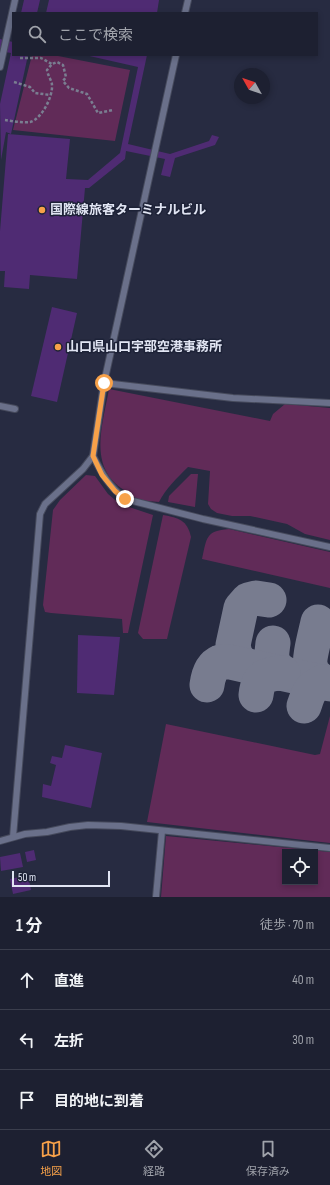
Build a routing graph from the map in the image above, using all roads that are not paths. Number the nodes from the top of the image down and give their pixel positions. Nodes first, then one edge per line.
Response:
1 (15, 0) edge
2 (188, 0) edge
3 (12, 12) edge
4 (185, 12) edge
5 (12, 13) edge
6 (176, 56) edge
7 (0, 66) edge
8 (104, 383) junction
9 (330, 402) edge
10 (0, 406) edge
11 (15, 409) dead end
12 (93, 456) junction
13 (330, 547) edge
14 (162, 831) junction
15 (13, 837) junction
16 (0, 841) edge
17 (330, 848) edge
18 (156, 897) edge

1 - 3 lane
2 - 4 lane
5 - 7 lane
6 - 8 lane
8 - 9 lane
8 - 12 lane
10 - 11 lane
12 - 13 lane
12 - 15 lane
14 - 15 lane
14 - 17 lane
14 - 18 lane
15 - 16 lane

